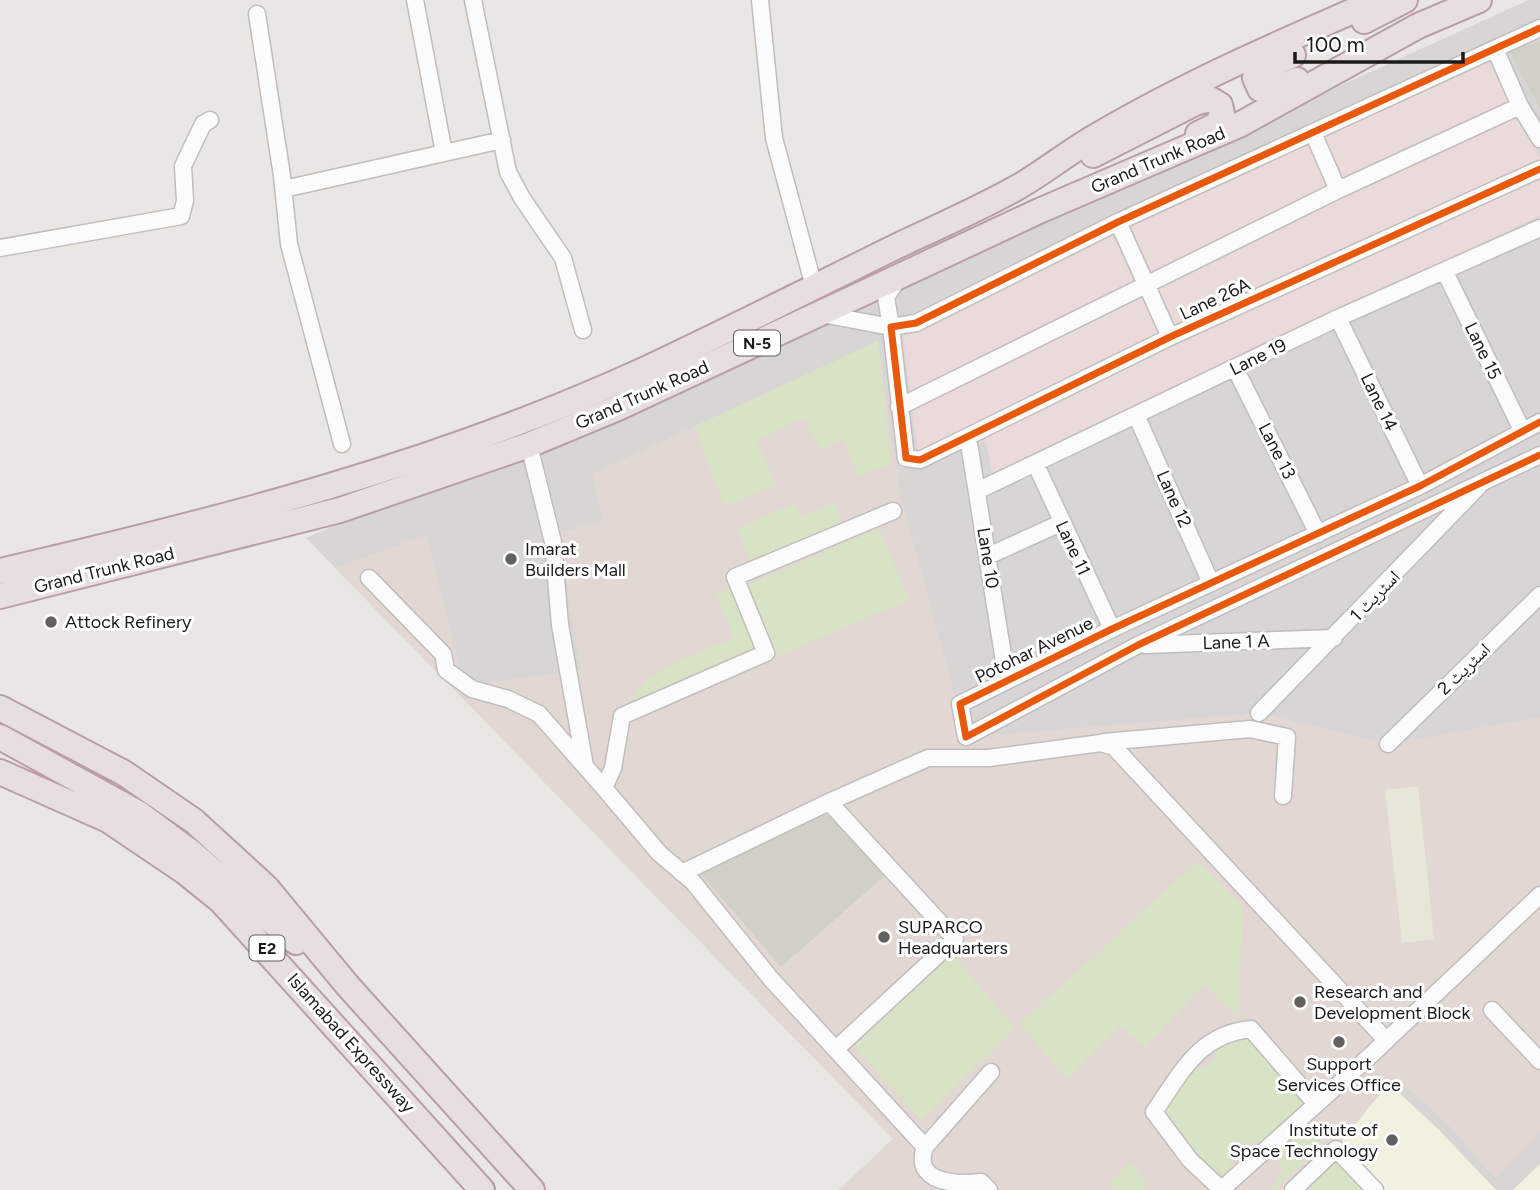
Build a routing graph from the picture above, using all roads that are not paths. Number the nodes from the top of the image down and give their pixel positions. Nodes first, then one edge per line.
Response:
1 (415, 0) edge
2 (473, 0) edge
3 (760, 0) edge
4 (1378, 0) edge
5 (1405, 0) edge
6 (1479, 0) edge
7 (257, 15) dead end
8 (1418, 26) junction
9 (1540, 28) edge
10 (1495, 48) junction
11 (1520, 106) junction
12 (210, 120) dead end
13 (1313, 133) junction
14 (1540, 139) edge
15 (502, 140) junction
16 (444, 153) junction
17 (1540, 169) edge
18 (1018, 187) junction
19 (284, 190) junction
20 (1338, 190) junction
21 (1039, 211) junction
22 (1118, 222) junction
23 (1540, 228) edge
24 (0, 248) edge
25 (1445, 272) junction
26 (902, 274) junction
27 (1146, 285) junction
28 (814, 288) junction
29 (819, 313) junction
30 (1338, 318) junction
31 (891, 327) junction
32 (583, 330) dead end
33 (1170, 337) junction
34 (1235, 368) junction
35 (899, 407) junction
36 (1136, 415) junction
37 (1540, 422) edge
38 (1522, 430) junction
39 (968, 437) junction
40 (342, 444) dead end
41 (528, 445) junction
42 (1540, 455) edge
43 (1036, 465) junction
44 (1488, 477) junction
45 (1420, 486) junction
46 (977, 491) junction
47 (893, 512) dead end
48 (1061, 523) junction
49 (1318, 534) junction
50 (988, 556) junction
51 (0, 571) edge
52 (369, 578) dead end
53 (1211, 583) junction
54 (1540, 595) edge
55 (0, 596) edge
56 (1112, 629) junction
57 (1334, 638) junction
58 (1138, 645) junction
59 (1007, 680) junction
60 (0, 708) edge
61 (1259, 713) dead end
62 (0, 737) edge
63 (1101, 743) junction
64 (1388, 744) dead end
65 (584, 766) junction
66 (0, 772) edge
67 (604, 788) junction
68 (1283, 796) dead end
69 (829, 802) junction
70 (682, 873) junction
71 (1540, 895) edge
72 (348, 986) junction
73 (1492, 1010) dead end
74 (1386, 1041) junction
75 (836, 1049) junction
76 (1540, 1061) edge
77 (991, 1072) dead end
78 (1316, 1104) junction
79 (925, 1147) junction
80 (482, 1190) edge
81 (532, 1190) edge
82 (989, 1190) edge
83 (1221, 1190) edge
84 (1293, 1190) edge
85 (1375, 1190) edge

1 - 16 street
2 - 15 street
3 - 28 street
4 - 18 highway, Grand Trunk Road / N-5
5 - 8 highway
6 - 8 highway, Grand Trunk Road / N-5
7 - 19 street
8 - 21 highway, Grand Trunk Road / N-5
9 - 10 street
10 - 11 street
10 - 13 street
11 - 14 street
11 - 20 street
12 - 24 street
13 - 20 street
13 - 22 street
15 - 16 street
15 - 32 street
16 - 19 street
17 - 33 street, Lane 26A
18 - 21 highway
18 - 28 highway, Grand Trunk Road / N-5
19 - 40 street
20 - 27 street
21 - 26 highway, Grand Trunk Road / N-5
22 - 27 street
22 - 31 street
23 - 25 street, Lane 19
25 - 30 street, Lane 19
25 - 38 street, Lane 15
26 - 29 highway, Grand Trunk Road / N-5
26 - 31 street
27 - 33 street
27 - 35 street
28 - 51 highway, Grand Trunk Road / N-5
29 - 31 street
29 - 41 highway, Grand Trunk Road / N-5
30 - 34 street, Lane 19
30 - 45 street, Lane 14
31 - 35 street
33 - 39 street, Lane 26A
34 - 36 street, Lane 19
34 - 49 street, Lane 13
35 - 39 street, Lane 26A
36 - 43 street, Lane 19
36 - 53 street, Lane 12
37 - 38 street, Potohar Avenue
38 - 45 street, Potohar Avenue
39 - 46 street, Lane 10
41 - 55 highway, Grand Trunk Road / N-5
41 - 65 street
42 - 44 street, Potohar Avenue
43 - 46 street, Lane 19
43 - 48 street, Lane 11
44 - 57 street, اسٹریٹ 1
44 - 58 street, Potohar Avenue
45 - 49 street, Potohar Avenue
46 - 50 street, Lane 10
47 - 67 street
48 - 50 street
48 - 56 street, Lane 11
49 - 53 street, Potohar Avenue
50 - 59 street, Lane 10
52 - 65 street
53 - 56 street, Potohar Avenue
54 - 64 street, اسٹریٹ 2
56 - 59 street, Potohar Avenue
57 - 58 street, Lane 1 A
57 - 61 street, اسٹریٹ 1
58 - 59 street, Potohar Avenue
60 - 72 highway
62 - 72 highway
63 - 68 street
63 - 69 street
63 - 74 street
65 - 67 street
66 - 80 highway, Islamabad Expressway / E2
67 - 70 street
69 - 70 street
69 - 75 street
70 - 75 street
71 - 74 street
72 - 81 highway, Islamabad Expressway
73 - 76 street
74 - 78 street
75 - 79 street
77 - 79 street
78 - 83 street
78 - 83 street
79 - 82 street
84 - 85 street

